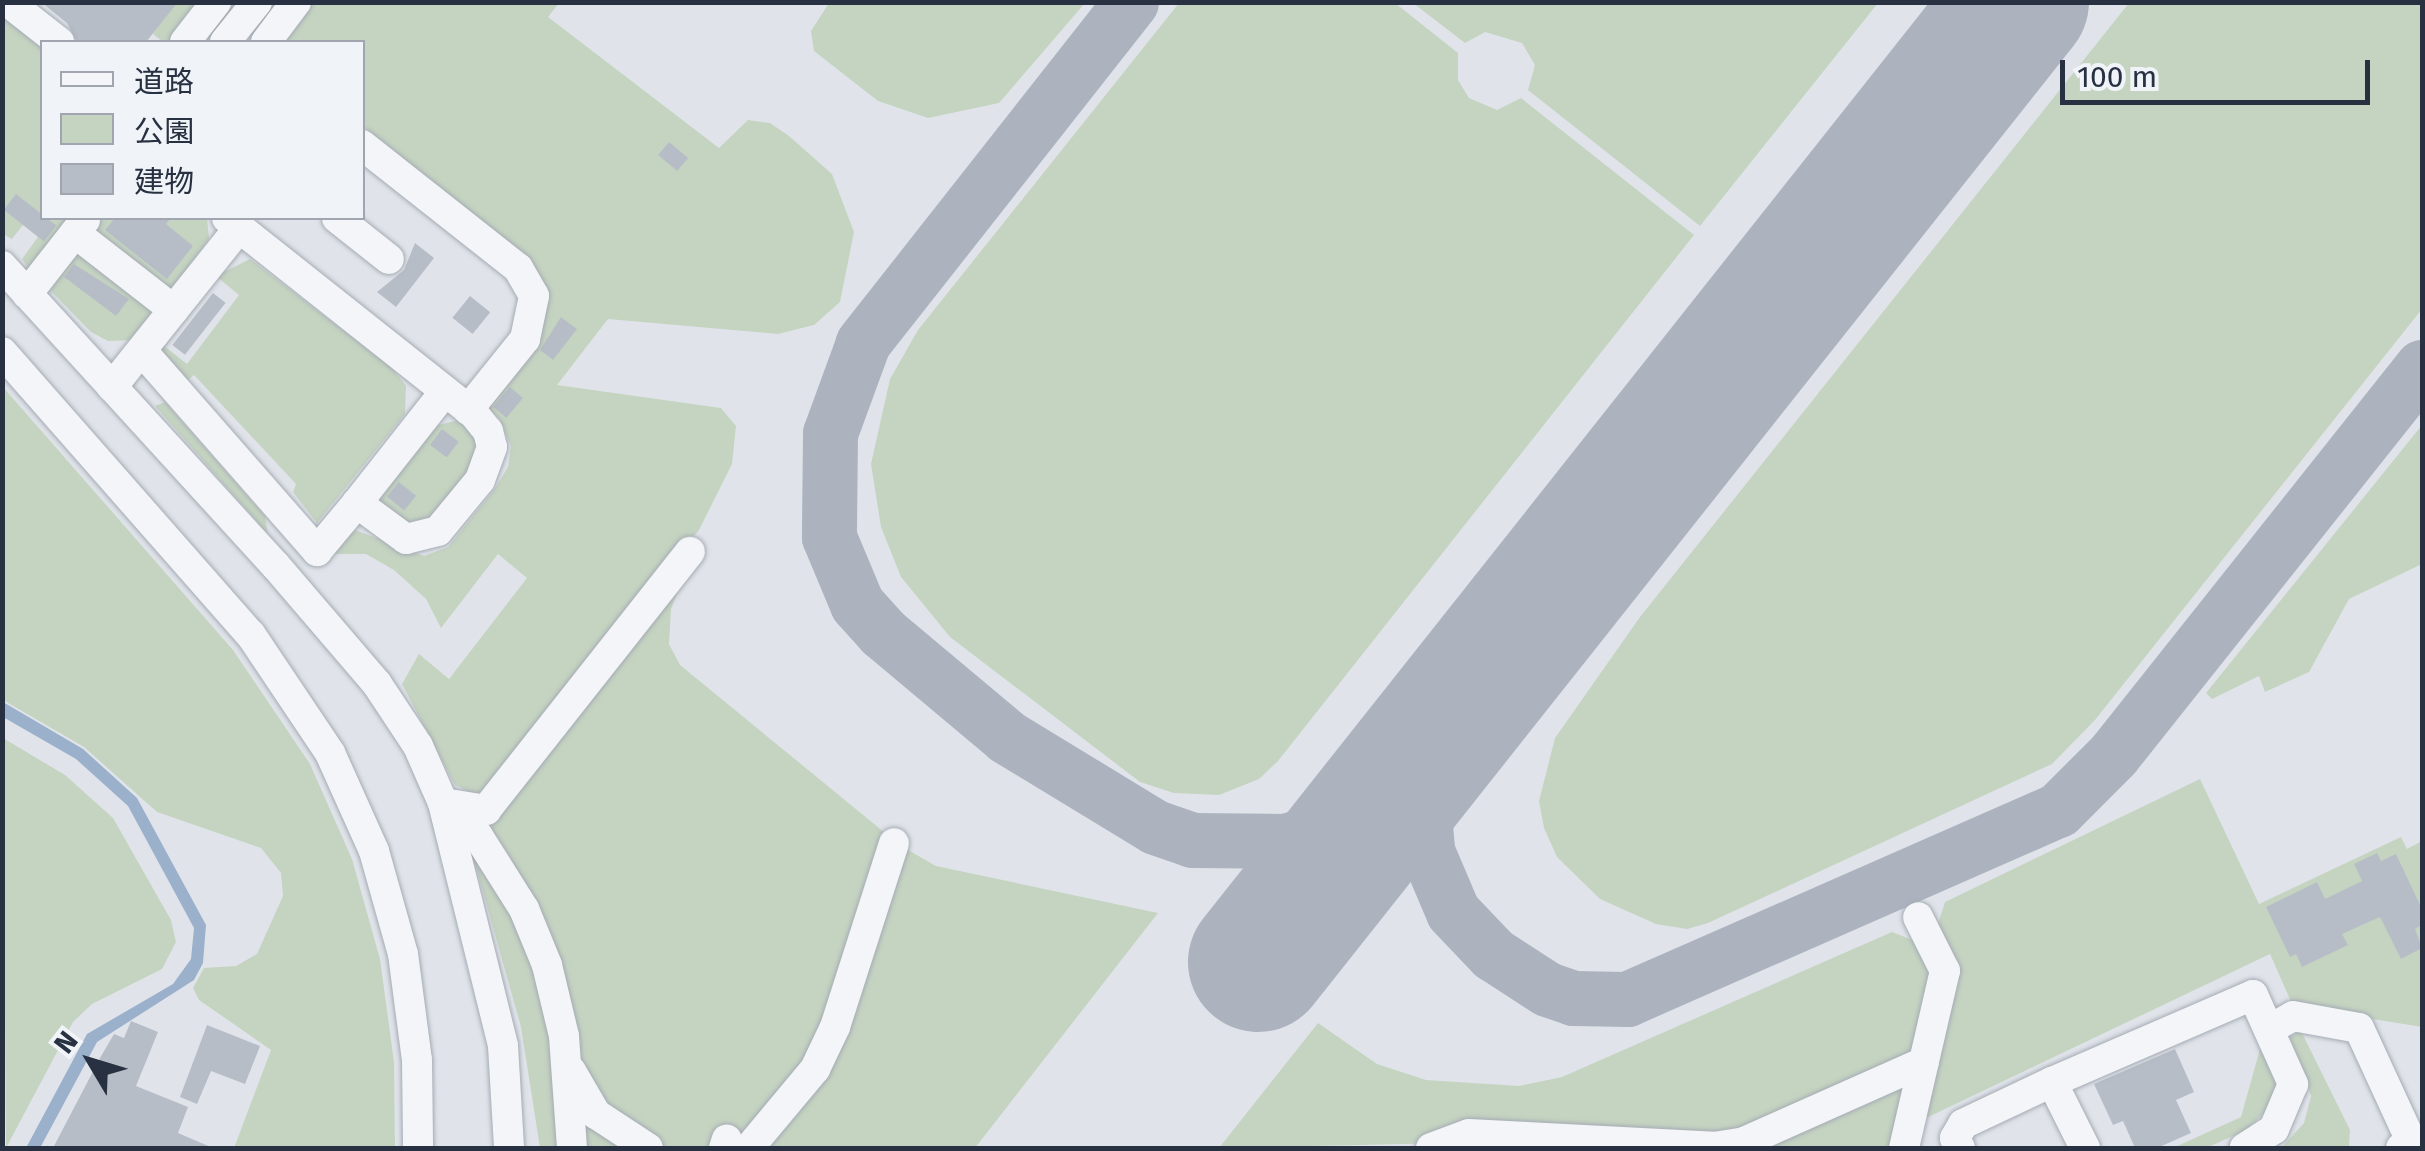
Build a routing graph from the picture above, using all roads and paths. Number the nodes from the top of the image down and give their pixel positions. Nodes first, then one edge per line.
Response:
1 (8, 2) edge
2 (216, 2) edge
3 (257, 2) edge
4 (296, 2) edge
5 (56, 40) edge
6 (187, 40) edge
7 (228, 40) edge
8 (268, 40) edge
9 (365, 147) edge
10 (340, 220) edge
11 (233, 222) edge
12 (81, 225) edge
13 (389, 259) dead end
14 (2, 266) edge
15 (27, 294) junction
16 (174, 310) junction
17 (142, 350) junction
18 (2, 352) edge
19 (112, 387) junction
20 (456, 401) junction
21 (357, 503) junction
22 (690, 552) dead end
23 (444, 803) junction
24 (894, 843) dead end
25 (1918, 918) dead end
26 (2270, 1029) junction
27 (565, 1060) junction
28 (1924, 1062) junction
29 (2052, 1082) junction
30 (733, 1146) edge
31 (418, 1148) edge
32 (509, 1148) edge
33 (572, 1148) edge
34 (648, 1148) edge
35 (1431, 1148) edge
36 (1904, 1148) edge
37 (1960, 1148) edge
38 (2085, 1148) edge
39 (2244, 1148) edge
40 (2401, 1148) edge

1 - 5 street
2 - 6 street
3 - 7 street
4 - 8 street
9 - 20 street
10 - 13 street
11 - 16 street
11 - 20 street
12 - 15 street
12 - 16 street
14 - 15 street
15 - 19 street
16 - 17 street
17 - 19 street
17 - 21 street
18 - 31 street
19 - 23 street
20 - 21 street
20 - 21 street
22 - 23 street
23 - 27 street
23 - 32 street
24 - 30 street
25 - 28 street
26 - 29 street
26 - 39 street
26 - 40 street
27 - 33 street
27 - 34 street
28 - 35 street
28 - 36 street
29 - 37 street
29 - 38 street

